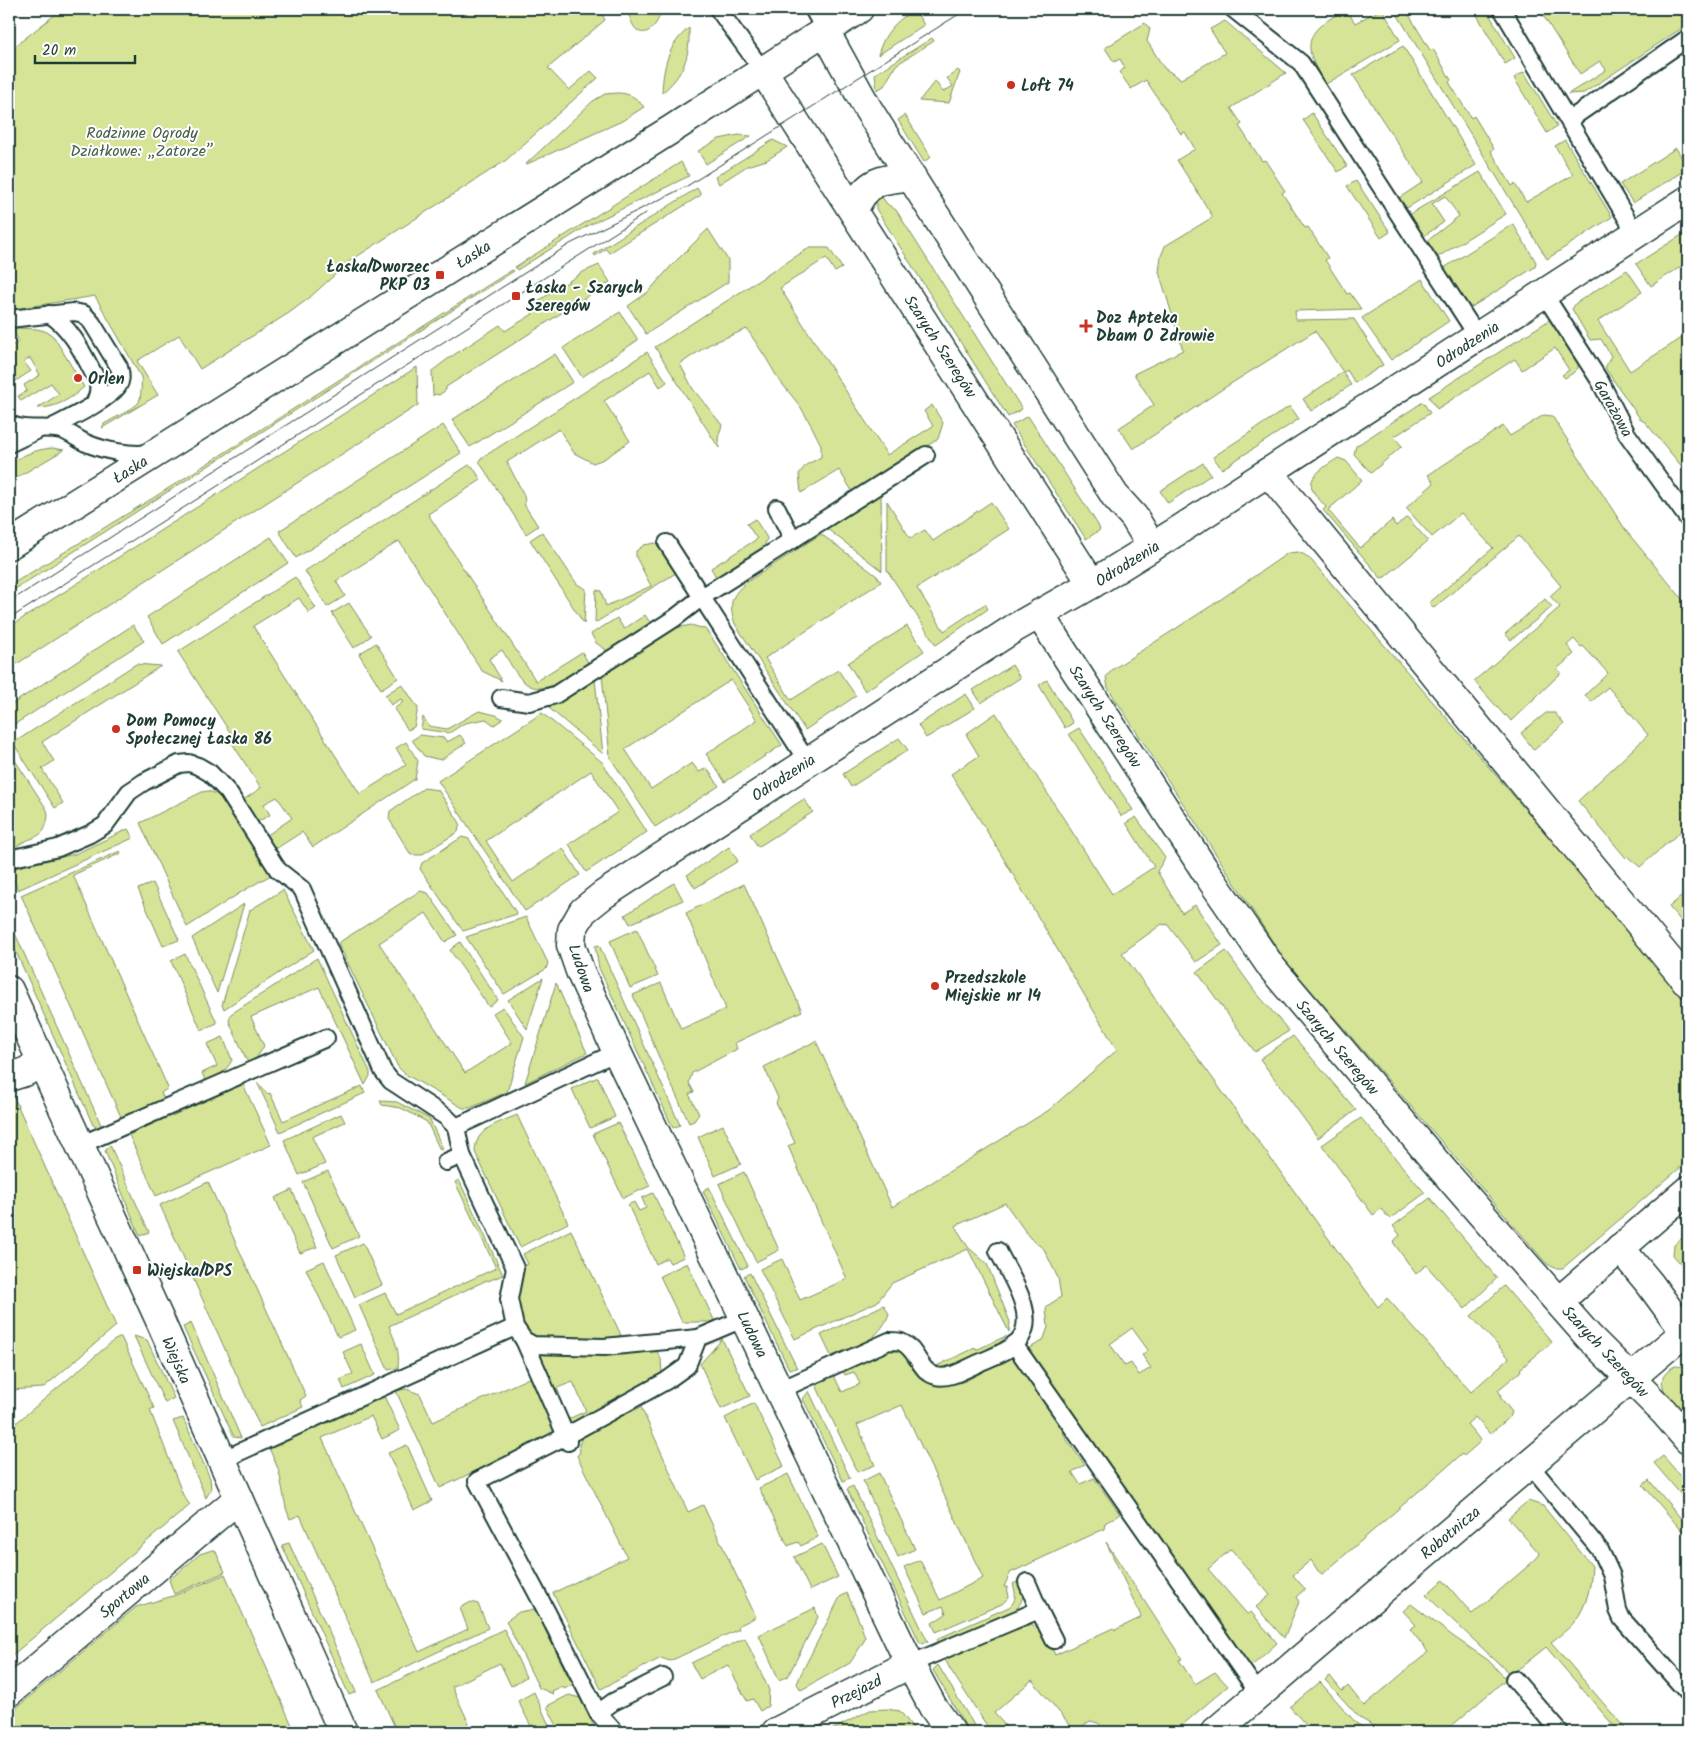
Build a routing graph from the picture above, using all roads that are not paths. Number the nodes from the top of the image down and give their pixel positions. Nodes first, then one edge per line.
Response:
1 (718, 9) edge
2 (859, 9) edge
3 (1233, 9) edge
4 (1502, 9) edge
5 (819, 20) edge
6 (1688, 38) edge
7 (763, 70) junction
8 (1569, 120) junction
9 (912, 177) junction
10 (1688, 200) edge
11 (854, 210) junction
12 (1636, 234) junction
13 (1544, 294) junction
14 (49, 314) junction
15 (9, 319) edge
16 (1478, 337) junction
17 (94, 404) junction
18 (9, 424) edge
19 (44, 429) junction
20 (9, 444) edge
21 (158, 452) junction
22 (926, 455) dead end
23 (1268, 472) junction
24 (777, 508) dead end
25 (1688, 518) edge
26 (793, 540) junction
27 (667, 543) dead end
28 (9, 546) edge
29 (1152, 547) junction
30 (1092, 584) junction
31 (702, 597) junction
32 (1039, 614) junction
33 (501, 698) dead end
34 (807, 762) junction
35 (9, 860) edge
36 (572, 930) joint
37 (1688, 983) edge
38 (9, 990) edge
39 (326, 1038) dead end
40 (618, 1052) junction
41 (41, 1063) junction
42 (9, 1078) edge
43 (456, 1127) junction
44 (80, 1145) junction
45 (462, 1155) junction
46 (446, 1162) dead end
47 (1688, 1190) edge
48 (1620, 1248) junction
49 (998, 1251) dead end
50 (1559, 1301) junction
51 (745, 1318) junction
52 (519, 1333) junction
53 (1687, 1334) edge
54 (698, 1338) junction
55 (1014, 1344) junction
56 (1631, 1378) junction
57 (780, 1390) junction
58 (567, 1439) junction
59 (1688, 1440) edge
60 (222, 1460) junction
61 (1529, 1464) junction
62 (239, 1498) junction
63 (1027, 1582) dead end
64 (1039, 1610) junction
65 (1054, 1640) dead end
66 (910, 1664) junction
67 (663, 1677) dead end
68 (1514, 1679) dead end
69 (9, 1692) edge
70 (1688, 1692) edge
71 (1259, 1694) junction
72 (598, 1713) junction
73 (343, 1732) edge
74 (615, 1732) edge
75 (776, 1732) edge
76 (951, 1732) edge
77 (1215, 1732) edge
78 (1560, 1732) edge

1 - 7 lane
2 - 5 street, Łaska
3 - 16 lane
4 - 8 lane
5 - 7 street, Łaska
5 - 9 street
6 - 8 lane
7 - 11 street, Szarych Szeregów
7 - 21 street, Łaska
8 - 12 lane
9 - 11 street
9 - 29 street
10 - 12 street, Odrodzenia
11 - 30 street, Szarych Szeregów
12 - 13 street, Odrodzenia
13 - 16 street, Odrodzenia
13 - 25 lane, Garażowa
14 - 15 lane
14 - 17 lane
14 - 17 lane
16 - 23 street, Odrodzenia
17 - 19 lane
18 - 19 lane
19 - 20 lane
19 - 21 lane
21 - 28 street, Łaska
22 - 26 lane
23 - 29 street, Odrodzenia
23 - 37 street
24 - 26 lane
26 - 31 lane
27 - 31 lane
29 - 30 street, Odrodzenia
30 - 32 street, Odrodzenia
31 - 33 lane
31 - 34 lane
32 - 34 street, Odrodzenia
32 - 50 street, Szarych Szeregów
34 - 36 street, Odrodzenia
35 - 43 lane
36 - 40 street, Ludowa
38 - 41 street, Wiejska
39 - 44 lane
40 - 43 lane
40 - 51 street, Ludowa
41 - 42 street
41 - 44 street, Wiejska
43 - 45 lane
44 - 60 street, Wiejska
45 - 46 lane
45 - 52 lane
47 - 48 street
48 - 50 street
48 - 53 street
49 - 55 lane
50 - 56 street, Szarych Szeregów
51 - 54 lane
51 - 57 street, Ludowa
52 - 54 lane
52 - 58 lane
52 - 60 lane
53 - 56 street, Robotnicza
54 - 58 lane
55 - 57 lane
55 - 71 lane
56 - 59 street, Szarych Szeregów
56 - 61 street, Robotnicza
57 - 66 street, Ludowa
58 - 72 lane
60 - 62 street, Wiejska
61 - 70 lane
61 - 71 street, Robotnicza
62 - 69 street, Sportowa
62 - 73 street, Wiejska
63 - 64 lane
64 - 65 lane
64 - 66 lane
66 - 75 street, Przejazd
66 - 76 street, Ludowa
67 - 72 lane
68 - 78 lane
71 - 77 street, Robotnicza
72 - 74 lane

